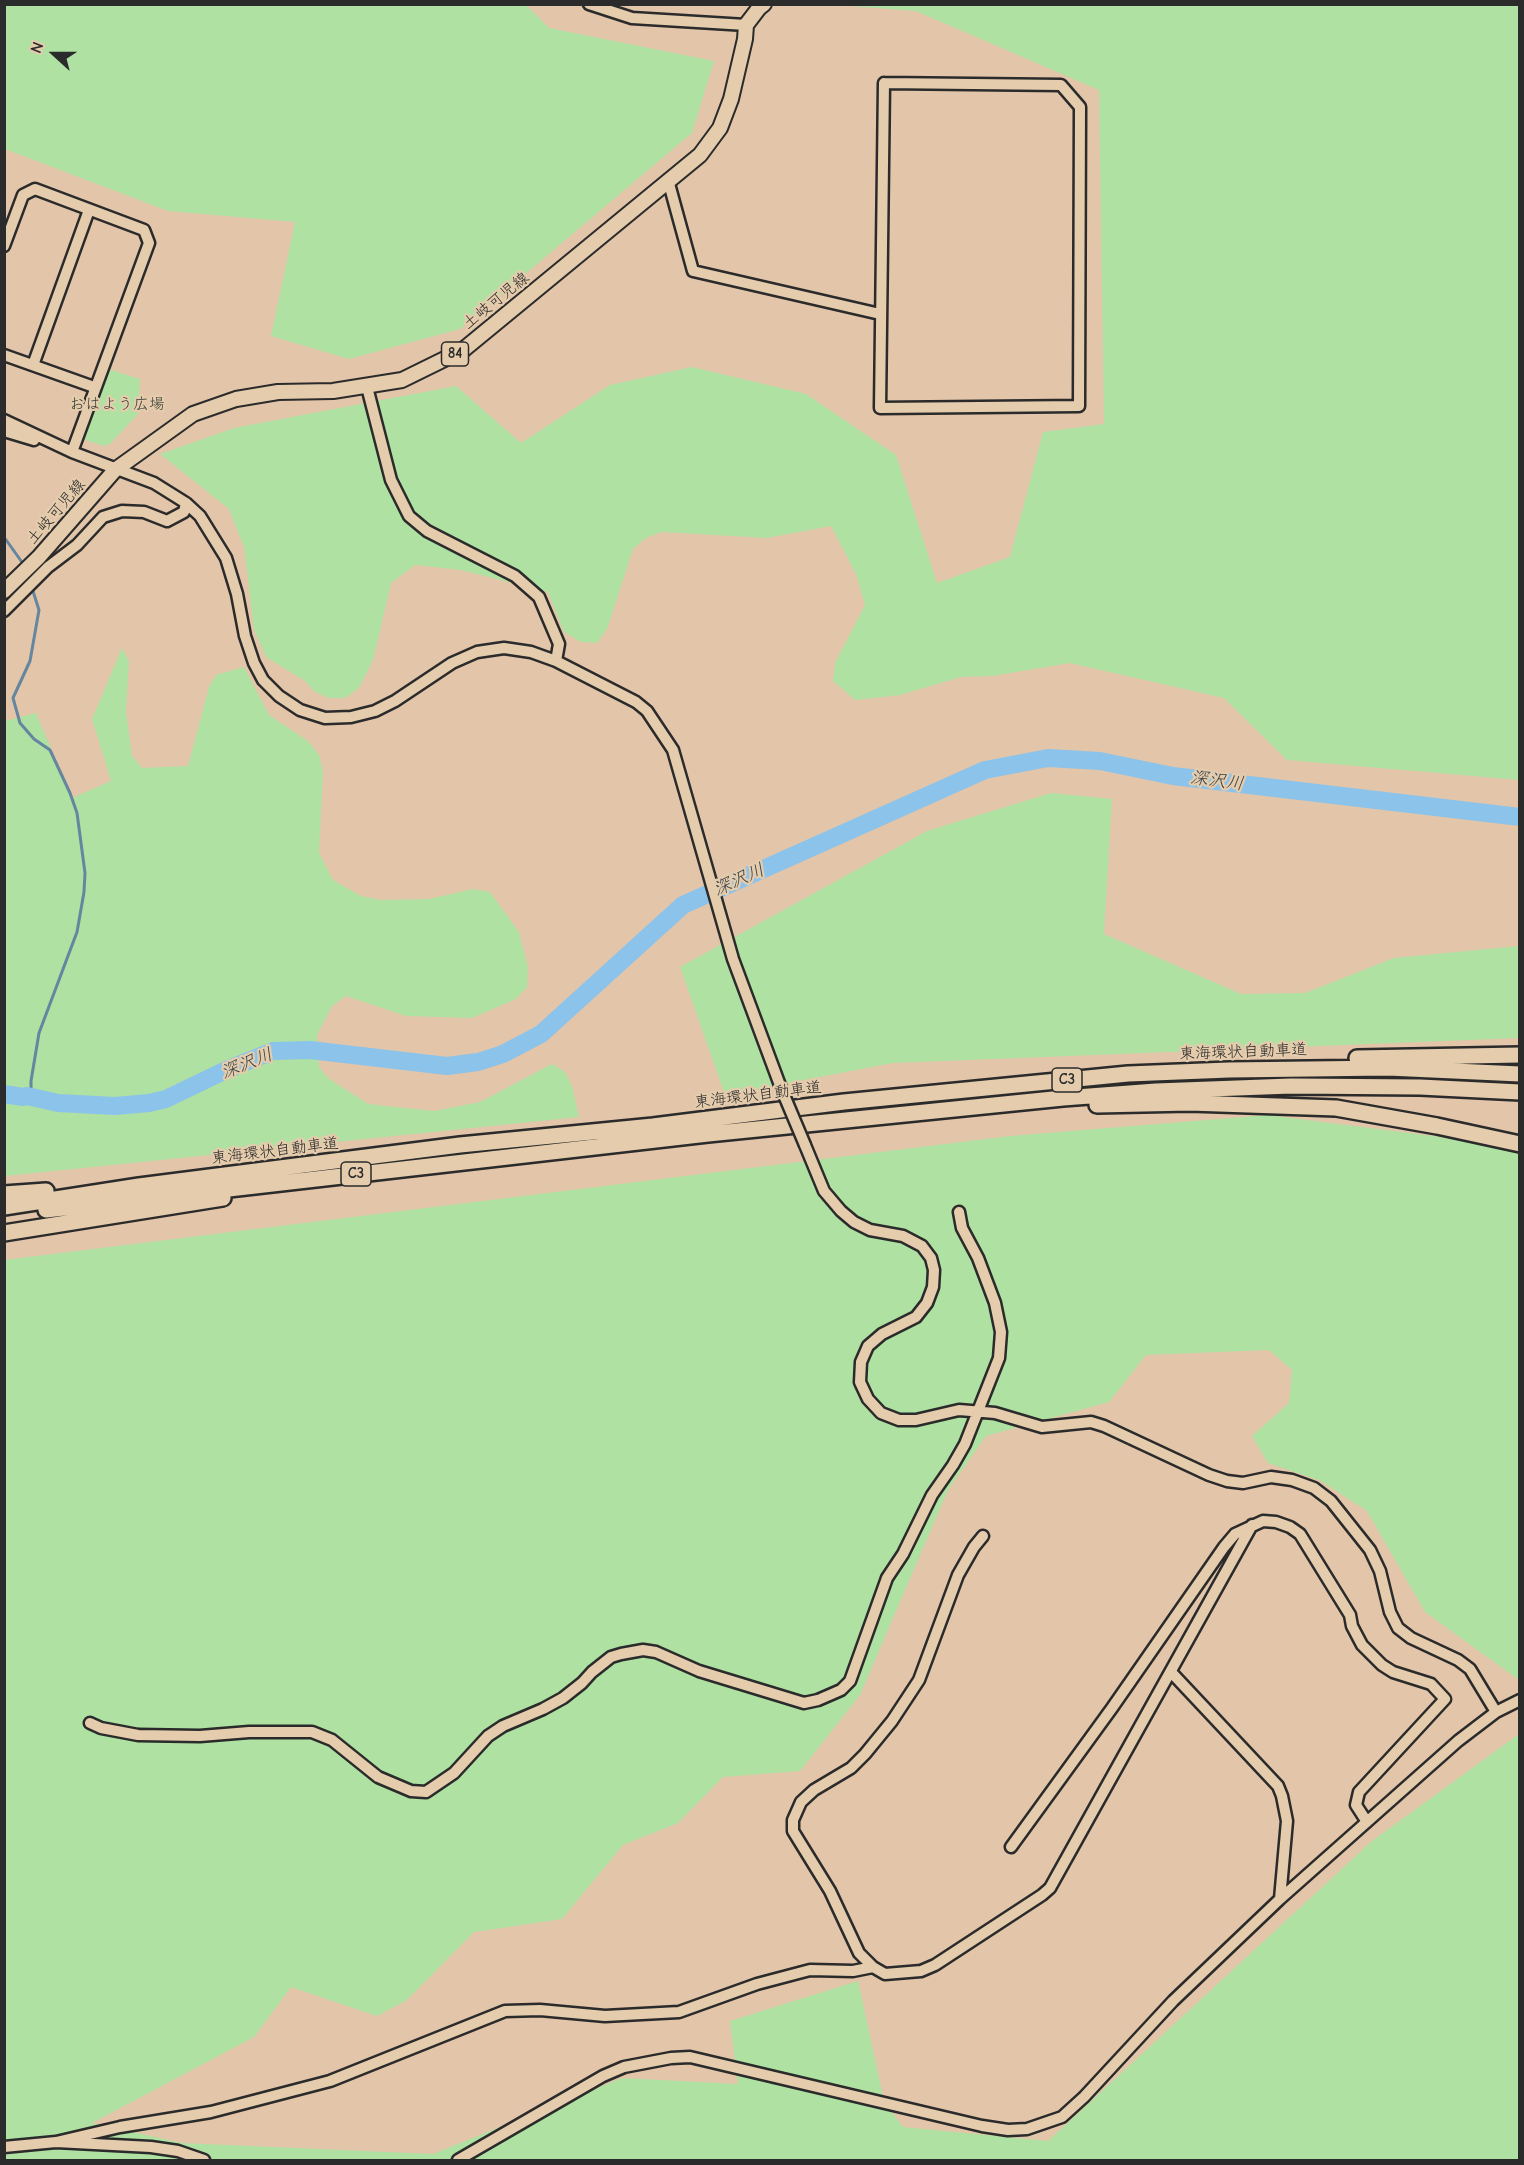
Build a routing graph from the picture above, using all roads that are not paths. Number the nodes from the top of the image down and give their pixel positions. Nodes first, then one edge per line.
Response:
1 (590, 4) edge
2 (764, 4) edge
3 (746, 25) junction
4 (668, 180) junction
5 (89, 210) junction
6 (4, 246) edge
7 (880, 314) junction
8 (4, 355) edge
9 (33, 365) junction
10 (94, 387) junction
11 (367, 387) junction
12 (4, 420) edge
13 (4, 431) edge
14 (72, 452) junction
15 (115, 470) junction
16 (186, 503) junction
17 (44, 562) junction
18 (20, 585) junction
19 (4, 591) edge
20 (4, 611) edge
21 (556, 661) junction
22 (1520, 1055) edge
23 (1229, 1070) junction
24 (1520, 1074) edge
25 (1520, 1092) edge
26 (938, 1112) junction
27 (1520, 1144) edge
28 (350, 1175) junction
29 (139, 1186) junction
30 (4, 1194) edge
31 (4, 1207) edge
32 (960, 1212) dead end
33 (4, 1216) edge
34 (4, 1233) edge
35 (978, 1412) junction
36 (1252, 1525) junction
37 (983, 1536) dead end
38 (1171, 1672) junction
39 (1520, 1700) edge
40 (1496, 1712) junction
41 (90, 1723) dead end
42 (1367, 1822) junction
43 (1011, 1847) dead end
44 (1280, 1899) junction
45 (873, 1967) junction
46 (56, 2142) junction
47 (4, 2146) edge
48 (204, 2160) edge
49 (458, 2160) edge

1 - 3 street
2 - 3 main road
3 - 4 main road, 土岐可児線 / 84
4 - 7 street
4 - 11 main road, 土岐可児線 / 84
5 - 6 street
5 - 9 street
5 - 10 street
7 - 7 street
8 - 9 street
9 - 10 street
10 - 14 street
11 - 15 main road, 土岐可児線 / 84
11 - 21 street
12 - 14 street
13 - 14 street
14 - 15 street
15 - 16 street
15 - 17 main road, 土岐可児線 / 84
16 - 17 street
16 - 21 street
17 - 18 main road, 土岐可児線 / 84
18 - 19 main road, 土岐可児線 / 84
18 - 20 street
21 - 35 street, bridge
22 - 23 highway
23 - 24 highway, 東海環状自動車道 / C3
23 - 29 highway, 東海環状自動車道 / C3
25 - 26 highway, 東海環状自動車道 / C3
26 - 27 highway, C3
26 - 28 highway, 東海環状自動車道 / C3
28 - 33 highway, 東海環状自動車道 / C3
28 - 34 highway
29 - 30 highway
29 - 31 highway, 東海環状自動車道 / C3
32 - 35 street
35 - 40 street
35 - 41 street
36 - 38 street
36 - 42 street
36 - 43 street
37 - 45 street
38 - 44 street
38 - 45 street
39 - 40 street
40 - 42 street
42 - 44 street
44 - 49 street
45 - 46 street
46 - 47 street
46 - 48 street

